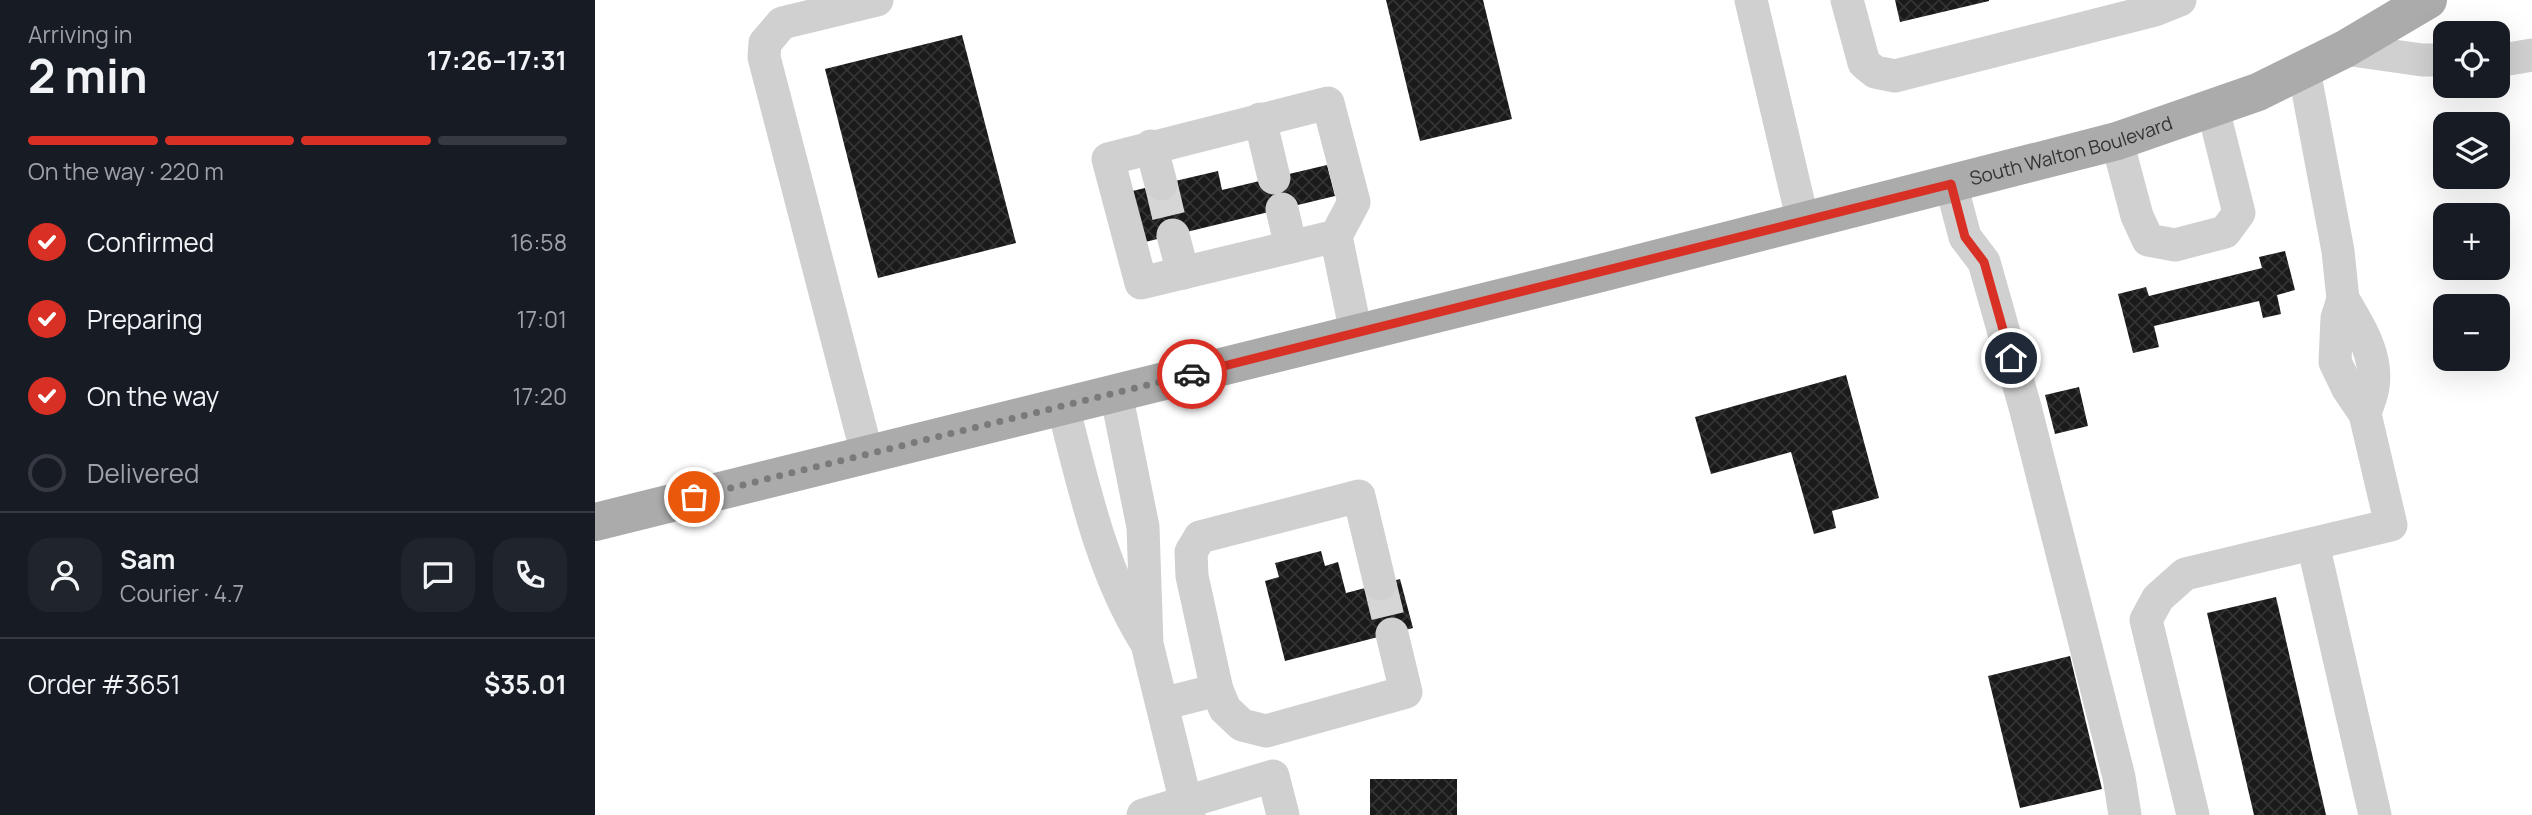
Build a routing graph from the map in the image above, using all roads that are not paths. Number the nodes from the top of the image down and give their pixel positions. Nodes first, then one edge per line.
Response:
1 (877, 0) edge
2 (1751, 0) edge
3 (1847, 0) edge
4 (2180, 0) edge
5 (2428, 0) edge
6 (2345, 49) junction
7 (2532, 55) edge
8 (2510, 59) edge
9 (2433, 60) edge
10 (2304, 70) junction
11 (2213, 109) junction
12 (1260, 119) junction
13 (2117, 141) junction
14 (1151, 146) junction
15 (1161, 184) tunnel mouth
16 (1951, 184) junction
17 (1804, 222) junction
18 (1173, 235) tunnel mouth
19 (1336, 236) junction
20 (1291, 247) junction
21 (1183, 273) junction
22 (1356, 333) junction
23 (1116, 393) junction
24 (1063, 405) junction
25 (867, 454) junction
26 (595, 522) edge
27 (2313, 544) junction
28 (1380, 584) tunnel mouth
29 (1392, 634) tunnel mouth
30 (1147, 644) junction
31 (1217, 690) junction
32 (1162, 704) junction
33 (1187, 808) edge
34 (1143, 815) edge
35 (1283, 815) edge
36 (2125, 815) edge
37 (2193, 815) edge
38 (2375, 815) edge

1 - 25 street
2 - 17 street
3 - 4 street
5 - 6 main road, South Walton Boulevard
6 - 9 street
6 - 10 main road, South Walton Boulevard
7 - 8 street
10 - 11 main road, South Walton Boulevard
10 - 27 street
11 - 13 main road, South Walton Boulevard
11 - 13 street
12 - 14 street
12 - 19 street
12 - 20 street
13 - 16 main road, South Walton Boulevard
14 - 15 street
14 - 21 street
16 - 17 main road, South Walton Boulevard
16 - 36 street
17 - 22 main road, South Walton Boulevard
18 - 21 street
19 - 20 street
19 - 22 street
20 - 21 street
22 - 23 main road, South Walton Boulevard
23 - 24 main road, South Walton Boulevard
23 - 30 street
24 - 25 main road, South Walton Boulevard
24 - 30 street
25 - 26 main road, South Walton Boulevard
27 - 37 street
27 - 38 street
28 - 31 street
29 - 31 street
30 - 32 street
31 - 32 street
32 - 33 street
33 - 34 street
33 - 35 street

